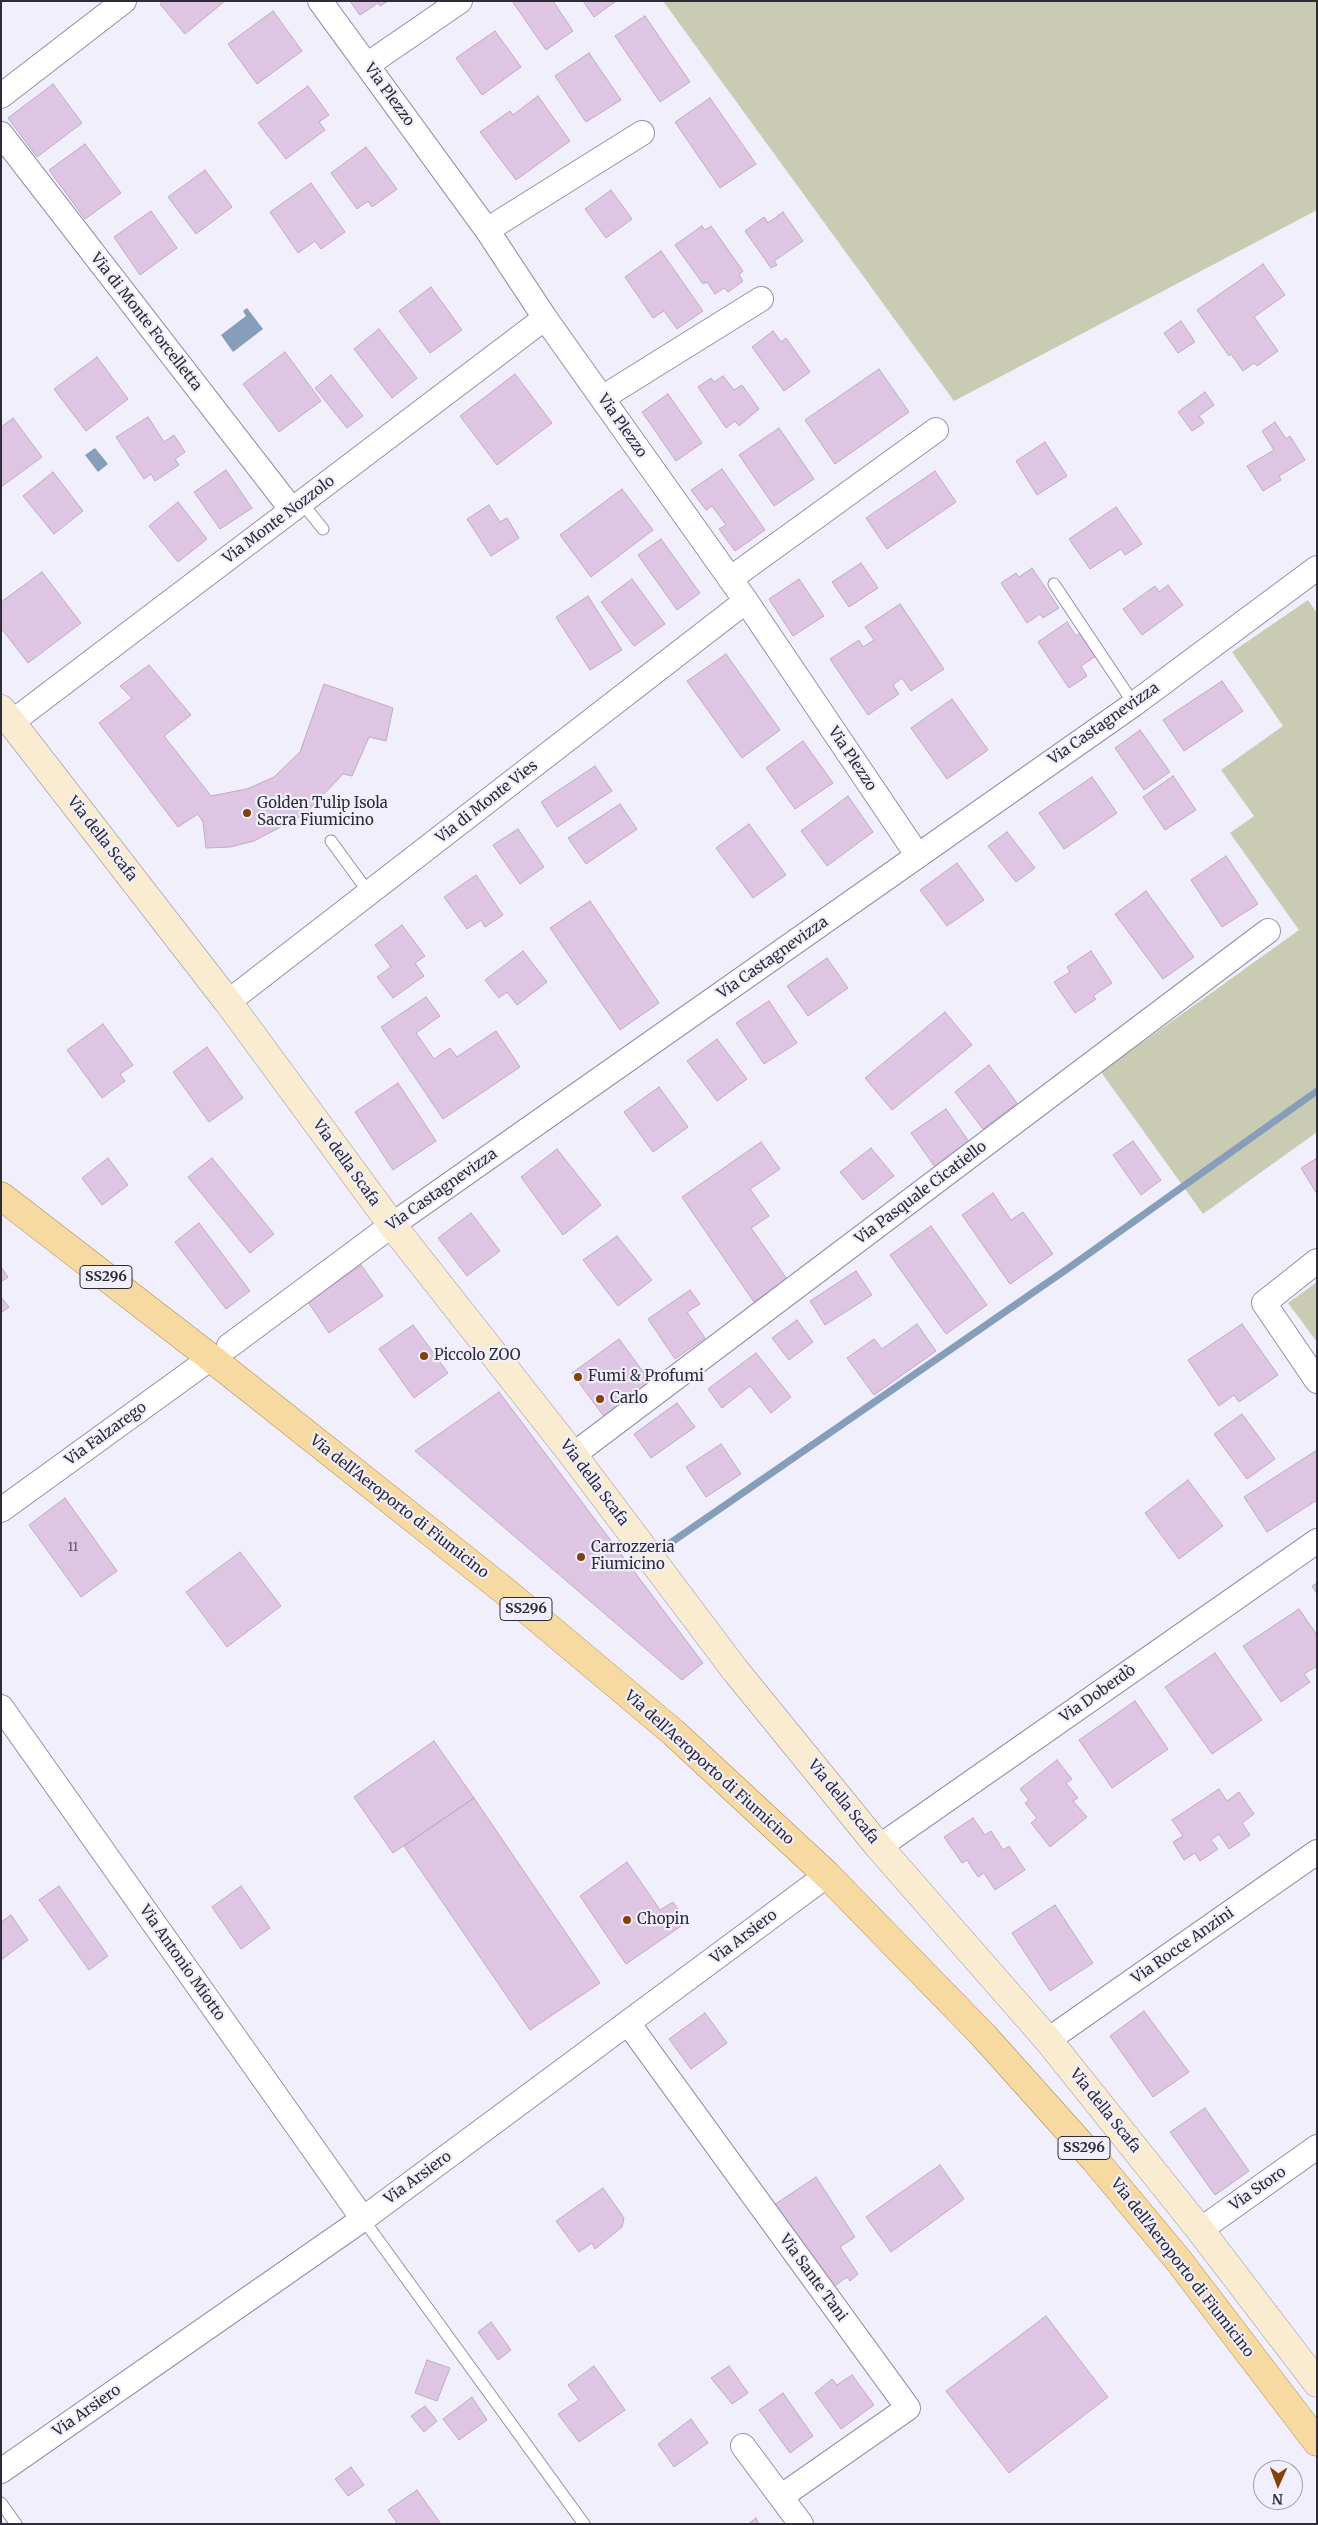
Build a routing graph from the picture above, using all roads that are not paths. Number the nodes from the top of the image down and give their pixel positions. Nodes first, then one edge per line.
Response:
1 (124, 1) edge
2 (320, 1) edge
3 (460, 1) edge
4 (366, 65) junction
5 (1, 96) edge
6 (642, 133) dead end
7 (1, 134) edge
8 (487, 230) junction
9 (761, 299) dead end
10 (545, 318) junction
11 (602, 398) junction
12 (936, 430) dead end
13 (297, 507) junction
14 (323, 529) dead end
15 (1317, 568) edge
16 (730, 579) junction
17 (1054, 584) dead end
18 (746, 601) junction
19 (1134, 704) junction
20 (7, 716) edge
21 (331, 840) dead end
22 (918, 856) junction
23 (369, 893) junction
24 (1268, 931) dead end
25 (228, 1002) junction
26 (1, 1196) edge
27 (392, 1225) junction
28 (1317, 1261) edge
29 (220, 1352) junction
30 (1317, 1381) edge
31 (573, 1455) junction
32 (1, 1510) edge
33 (1317, 1541) edge
34 (1, 1707) edge
35 (879, 1847) junction
36 (1317, 1852) edge
37 (828, 1875) junction
38 (628, 2023) junction
39 (1048, 2040) junction
40 (1317, 2147) edge
41 (363, 2219) junction
42 (1200, 2230) junction
43 (1317, 2383) edge
44 (1317, 2442) edge
45 (744, 2446) dead end
46 (1, 2471) edge
47 (782, 2496) junction
48 (1, 2503) edge
49 (16, 2524) edge
50 (584, 2524) edge
51 (801, 2524) edge

1 - 5 street
2 - 4 street, Via Plezzo
3 - 4 street
4 - 8 street, Via Plezzo
6 - 8 street
7 - 13 street, Via di Monte Forcelletta
8 - 10 street, Via Plezzo
9 - 11 street
10 - 11 street, Via Plezzo
10 - 13 street, Via Monte Nozzolo
11 - 16 street, Via Plezzo
12 - 16 street
13 - 14 lane
13 - 20 street, Via Monte Nozzolo
15 - 19 street, Via Castagnevizza
16 - 18 street, Via Plezzo
17 - 19 lane
18 - 22 street, Via Plezzo
18 - 23 street, Via di Monte Vies
19 - 22 street, Via Castagnevizza
20 - 25 street, Via della Scafa
21 - 23 lane
22 - 27 street, Via Castagnevizza
23 - 25 street, Via di Monte Vies
24 - 31 street, Via Pasquale Cicatiello
25 - 27 street, Via della Scafa
26 - 29 main road, Via dell'Aeroporto di Fiumicino / SS296
27 - 29 street, Via Castagnevizza
27 - 31 street, Via della Scafa
28 - 30 street
29 - 32 street, Via Falzarego
29 - 37 main road, Via dell'Aeroporto di Fiumicino / SS296
31 - 35 street, Via della Scafa
33 - 35 street, Via Doberdò
34 - 41 street, Via Antonio Miotto
35 - 39 street, Via della Scafa
36 - 39 street, Via Rocce Anzini
37 - 38 street, Via Arsiero
37 - 44 main road, Via dell'Aeroporto di Fiumicino / SS296
38 - 41 street, Via Arsiero
38 - 47 street, Via Sante Tani
39 - 42 street, Via della Scafa
40 - 42 street, Via Storo
41 - 46 street, Via Arsiero
41 - 50 lane
42 - 43 street, Via della Scafa
45 - 47 street
47 - 51 street
48 - 49 lane

